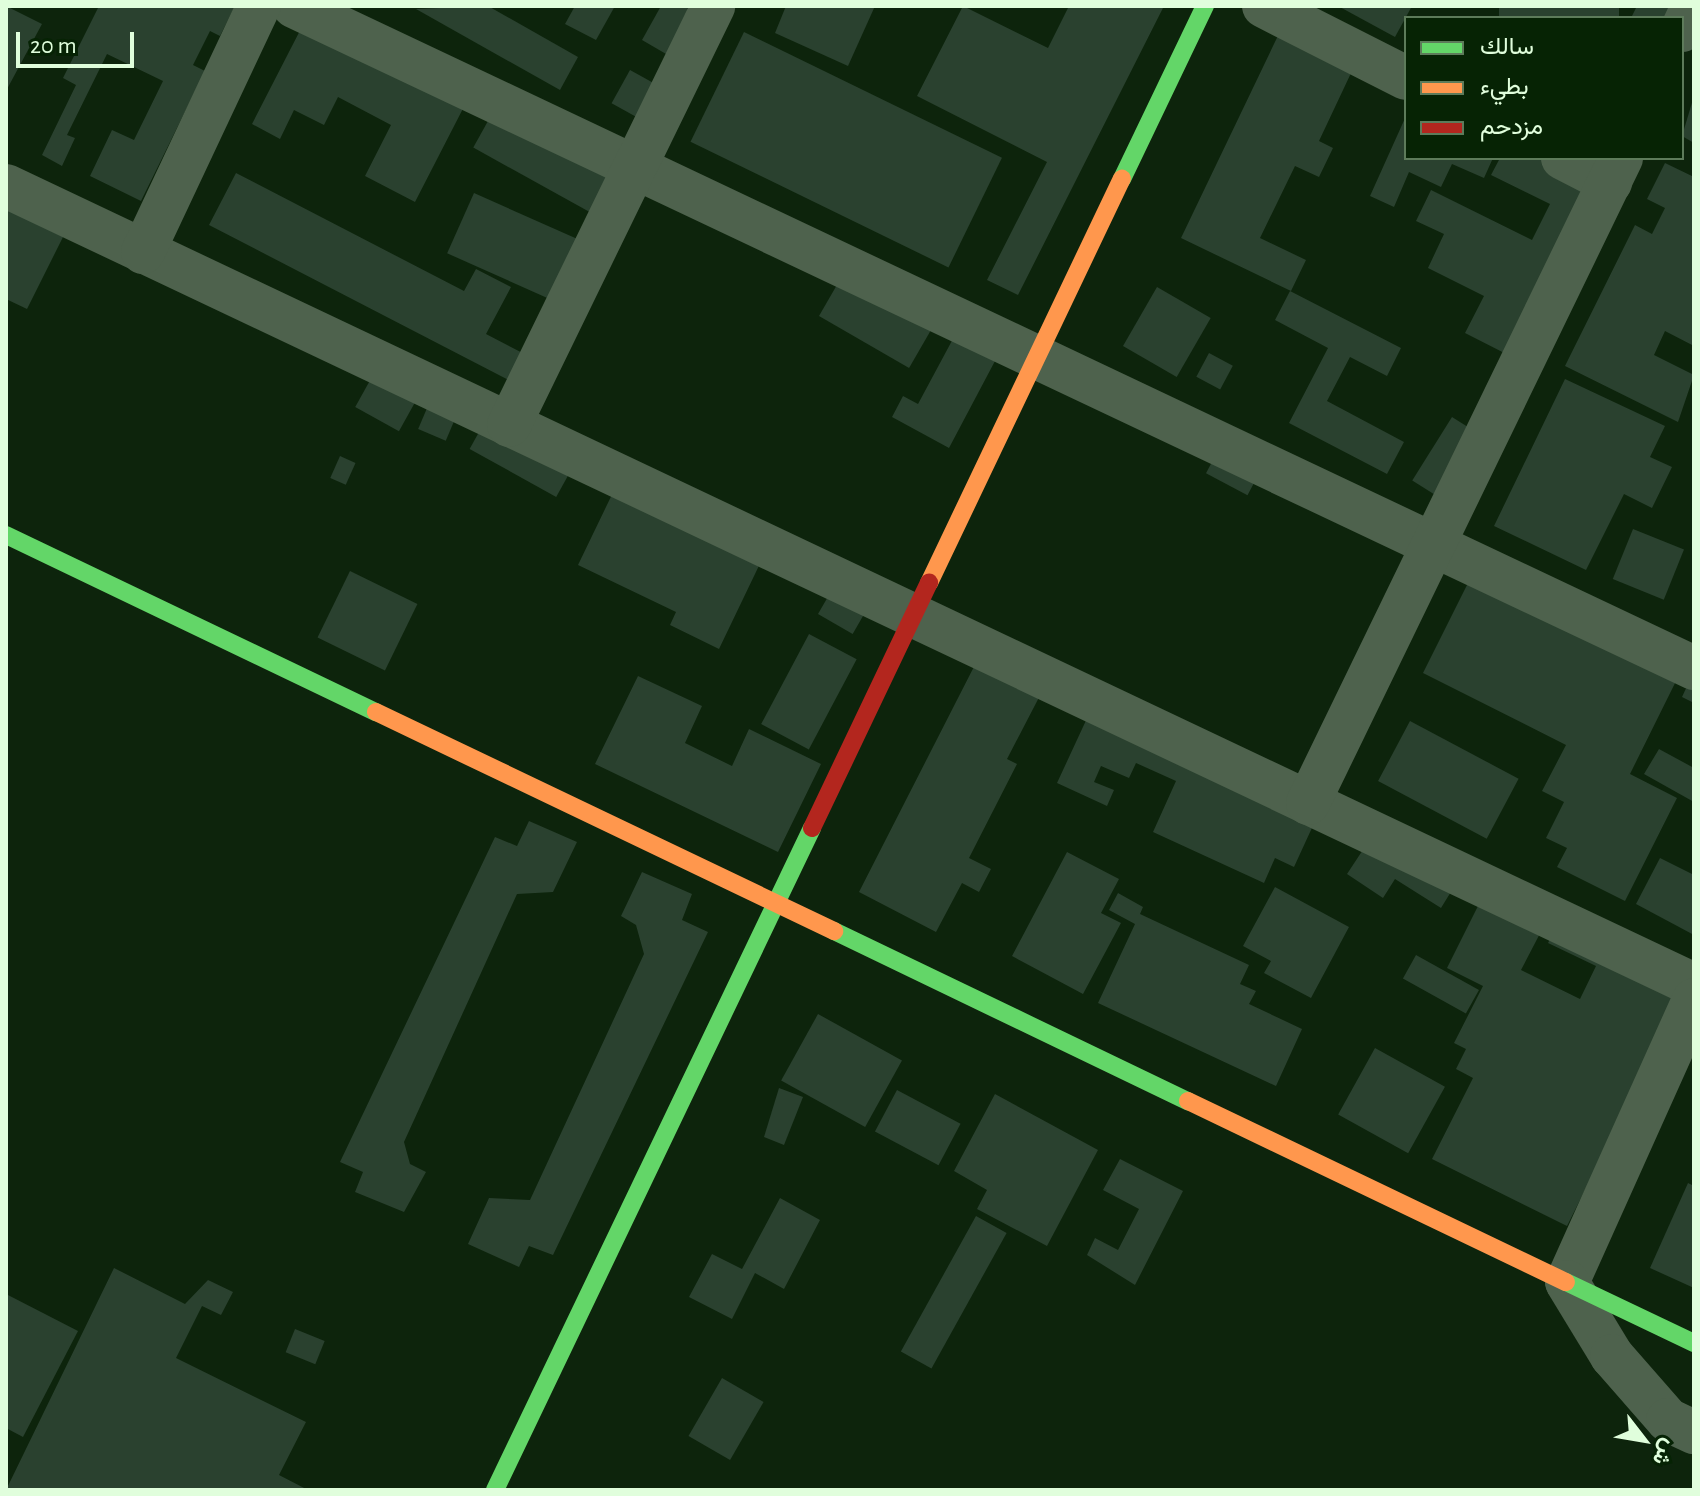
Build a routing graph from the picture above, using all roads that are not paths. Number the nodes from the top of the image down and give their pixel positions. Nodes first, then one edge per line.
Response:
1 (259, 6) edge
2 (294, 6) edge
3 (713, 6) edge
4 (1205, 6) edge
5 (1264, 6) edge
6 (1693, 6) edge
7 (1684, 26) edge
8 (1404, 77) edge
9 (1572, 160) edge
10 (636, 167) junction
11 (1616, 170) edge
12 (6, 186) edge
13 (143, 252) junction
14 (1039, 358) junction
15 (509, 425) junction
16 (6, 535) edge
17 (1438, 546) junction
18 (916, 617) junction
19 (1694, 668) edge
20 (1308, 803) junction
21 (774, 902) junction
22 (1694, 985) edge
23 (1694, 1000) edge
24 (1567, 1282) junction
25 (1694, 1343) edge
26 (1694, 1432) edge
27 (495, 1490) edge

1 - 13 street
2 - 10 street
3 - 10 street
4 - 14 street
5 - 8 street
6 - 7 street
9 - 11 street
10 - 14 street
10 - 15 street
11 - 17 street
12 - 13 street
13 - 15 street
14 - 17 street
14 - 18 street
15 - 18 street
16 - 21 street
17 - 19 street
17 - 20 street
18 - 20 street
18 - 21 street
20 - 22 street
21 - 24 street
21 - 27 street
23 - 24 street
24 - 25 street
24 - 26 street

